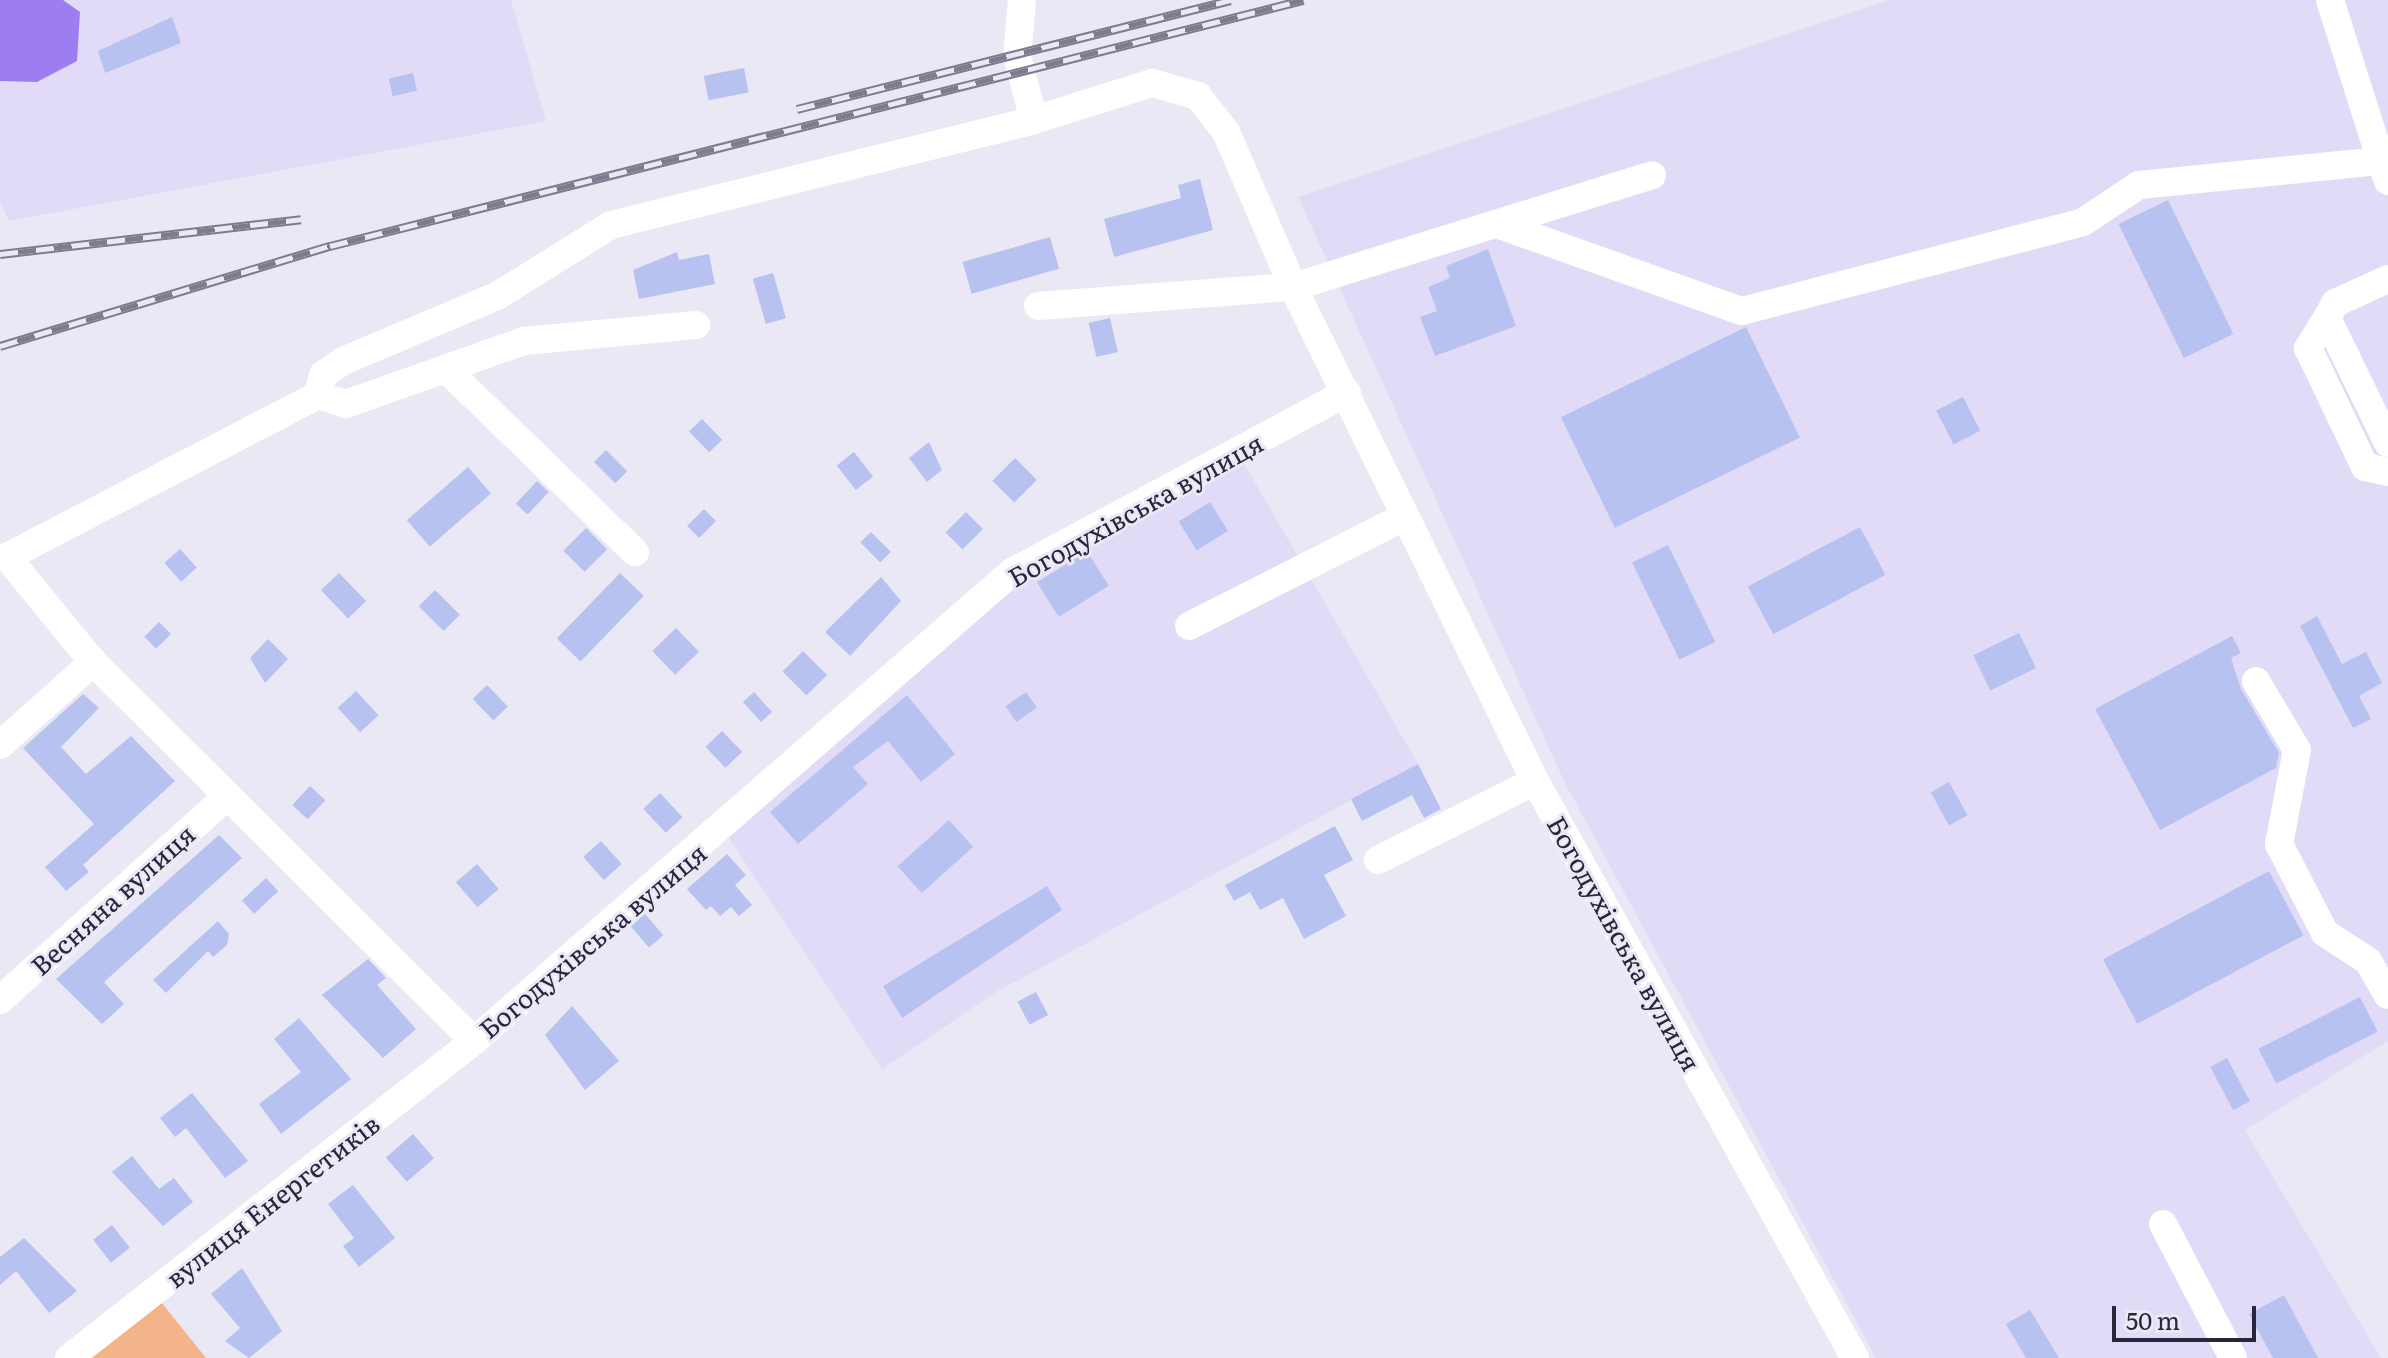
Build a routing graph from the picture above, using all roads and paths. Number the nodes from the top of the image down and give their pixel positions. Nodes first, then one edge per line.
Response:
1 (1022, 0) edge
2 (2330, 0) edge
3 (1034, 120) junction
4 (2384, 171) edge
5 (1652, 175) dead end
6 (1497, 224) junction
7 (2388, 279) edge
8 (1293, 287) junction
9 (1038, 306) dead end
10 (2327, 318) junction
11 (696, 325) dead end
12 (447, 370) junction
13 (1347, 392) junction
14 (318, 395) junction
15 (2388, 443) edge
16 (2388, 472) edge
17 (1404, 517) junction
18 (635, 552) dead end
19 (4, 558) edge
20 (1189, 626) dead end
21 (93, 662) junction
22 (2256, 681) dead end
23 (0, 745) edge
24 (1535, 781) junction
25 (225, 798) junction
26 (1378, 860) dead end
27 (2388, 995) edge
28 (0, 1000) edge
29 (474, 1041) junction
30 (2163, 1224) dead end
31 (69, 1358) edge
32 (1855, 1358) edge
33 (2233, 1358) edge

1 - 3 street
2 - 4 street
3 - 8 street, Богодухівська вулиця
3 - 14 street, Богодухівська вулиця
4 - 6 street
5 - 6 street
6 - 8 street
7 - 10 street
8 - 9 street
8 - 13 street, Богодухівська вулиця
10 - 15 street
10 - 16 street
11 - 12 street
12 - 14 street
12 - 18 street
13 - 17 street, Богодухівська вулиця
13 - 29 street, Богодухівська вулиця
14 - 19 street, Богодухівська вулиця
17 - 20 street
17 - 24 street, Богодухівська вулиця
19 - 21 street, Богодухівська вулиця
21 - 23 street
21 - 25 street, Богодухівська вулиця
22 - 27 street
24 - 26 street
24 - 32 street, Богодухівська вулиця
25 - 28 street, Весняна вулиця
25 - 29 street, Богодухівська вулиця
29 - 31 street, вулиця Енергетиків
30 - 33 street

